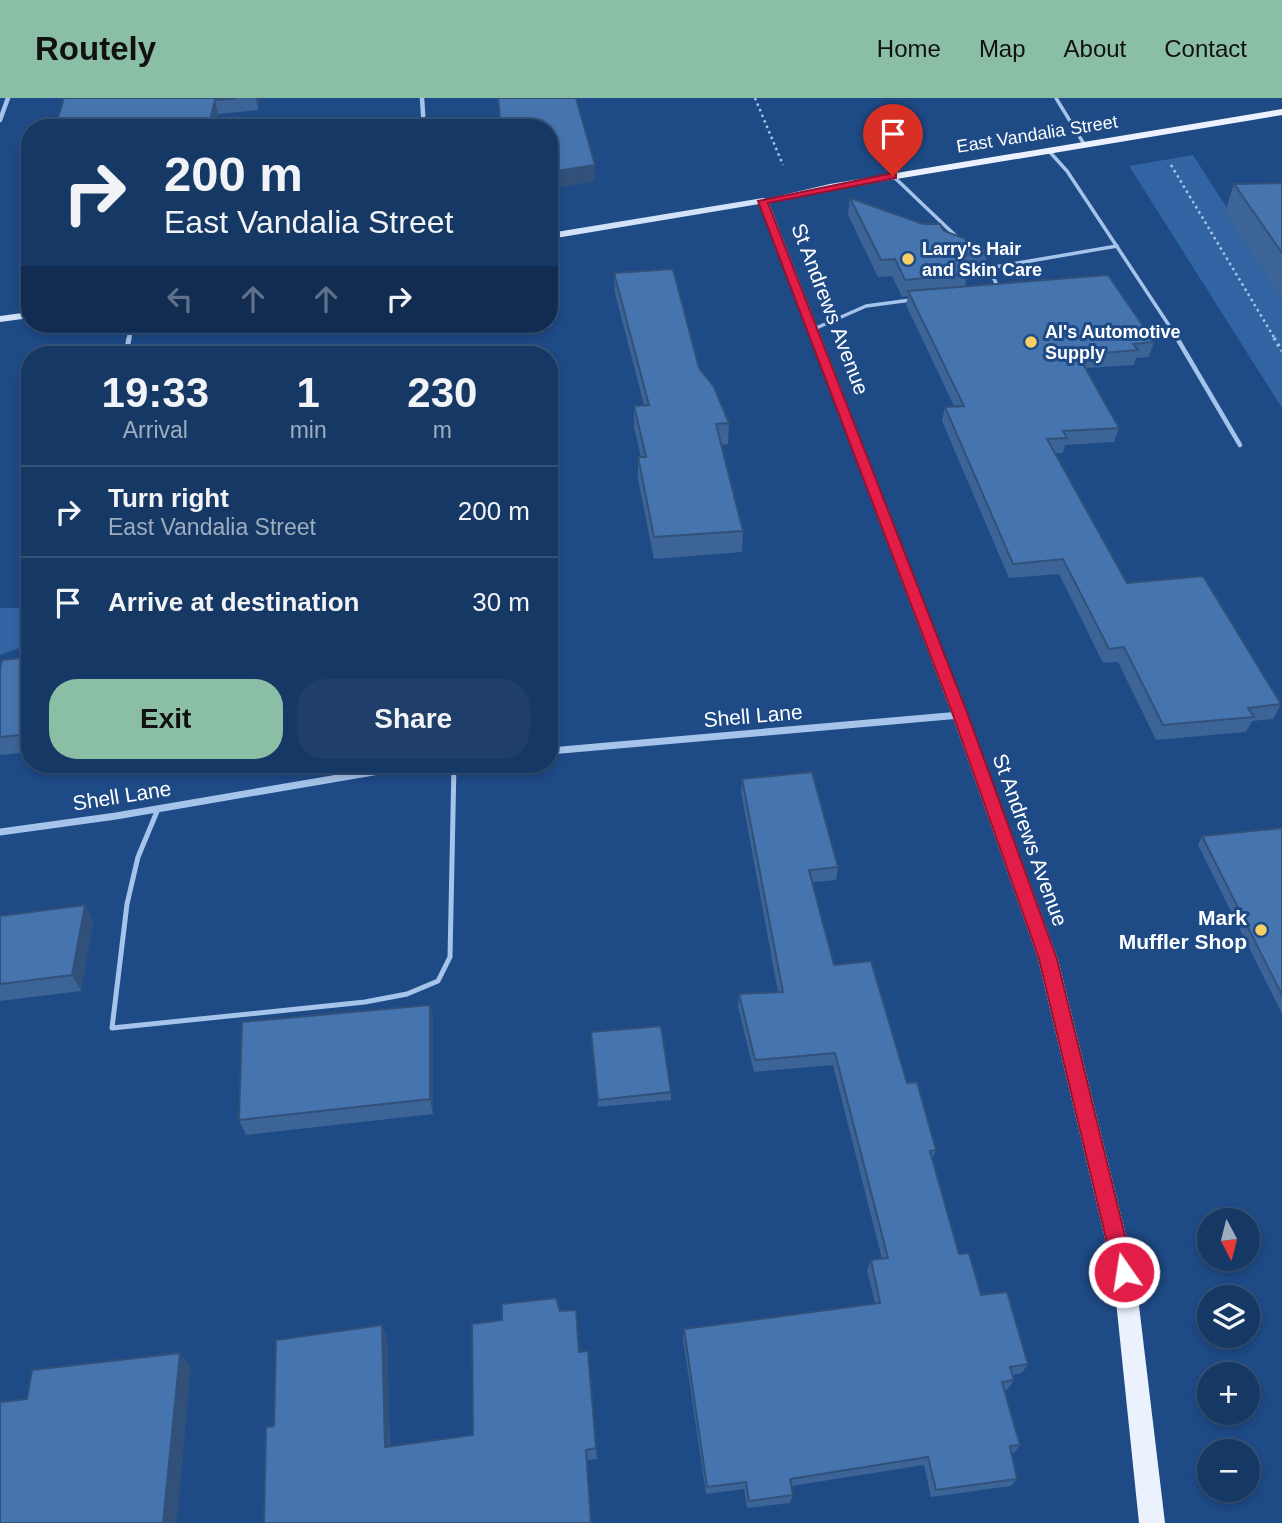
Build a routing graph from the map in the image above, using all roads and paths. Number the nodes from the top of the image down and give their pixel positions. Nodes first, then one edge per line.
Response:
1 (8, 98) edge
2 (422, 98) edge
3 (1056, 98) edge
4 (1282, 112) edge
5 (423, 119) edge
6 (0, 120) edge
7 (1084, 144) junction
8 (1048, 150) junction
9 (1168, 162) dead end
10 (893, 176) junction
11 (762, 201) junction
12 (558, 235) edge
13 (961, 241) edge
14 (1116, 246) junction
15 (980, 259) edge
16 (989, 268) junction
17 (988, 293) edge
18 (912, 300) edge
19 (21, 316) edge
20 (0, 319) edge
21 (813, 329) junction
22 (1282, 351) edge
23 (1240, 445) dead end
24 (960, 715) junction
25 (558, 750) edge
26 (367, 773) edge
27 (454, 773) edge
28 (158, 809) junction
29 (0, 832) edge
30 (1152, 1523) edge

1 - 6 street
2 - 5 street
3 - 7 lane
4 - 7 main road, East Vandalia Street
7 - 8 main road, East Vandalia Street
8 - 10 main road, East Vandalia Street
8 - 14 lane
9 - 22 path
10 - 11 main road, East Vandalia Street
10 - 13 lane
11 - 12 main road, East Vandalia Street
11 - 21 main road, St Andrews Avenue
14 - 16 lane
14 - 23 lane
15 - 16 lane
16 - 17 lane
18 - 21 lane
19 - 20 main road
21 - 24 main road, St Andrews Avenue
24 - 25 street, Shell Lane
24 - 30 main road, St Andrews Avenue
26 - 28 street, Shell Lane
27 - 28 lane
28 - 29 street, Shell Lane

